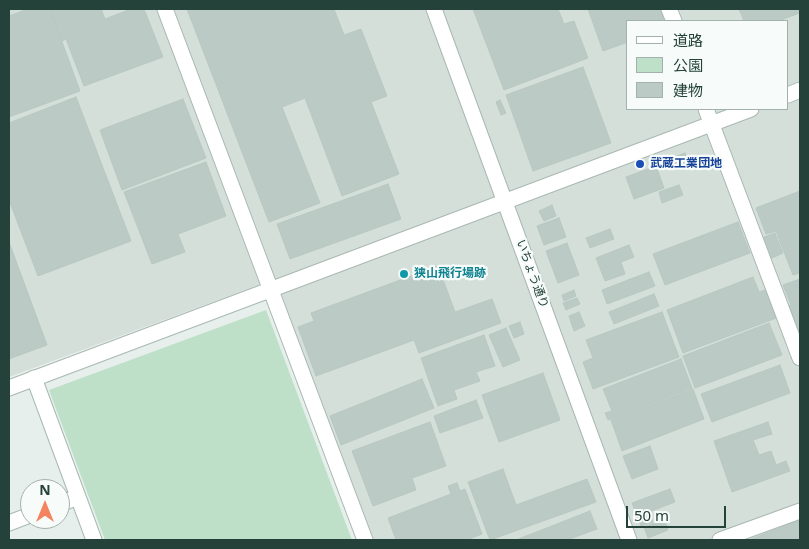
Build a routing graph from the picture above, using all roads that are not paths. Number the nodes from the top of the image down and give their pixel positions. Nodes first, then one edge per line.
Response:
1 (165, 9) edge
2 (434, 9) edge
3 (706, 110) edge
4 (748, 110) edge
5 (711, 124) junction
6 (505, 201) junction
7 (270, 290) junction
8 (800, 358) edge
9 (34, 378) junction
10 (9, 388) edge
11 (78, 497) junction
12 (70, 500) edge
13 (800, 511) edge
14 (94, 540) edge
15 (365, 540) edge
16 (629, 540) edge
17 (720, 540) edge

1 - 7 street
2 - 6 street, いちょう通り
3 - 5 street
4 - 5 street
5 - 6 street
5 - 8 street
6 - 7 street
6 - 16 street, いちょう通り
7 - 9 street
7 - 15 street
9 - 10 street
9 - 11 street
11 - 12 street
11 - 14 street
13 - 17 street

